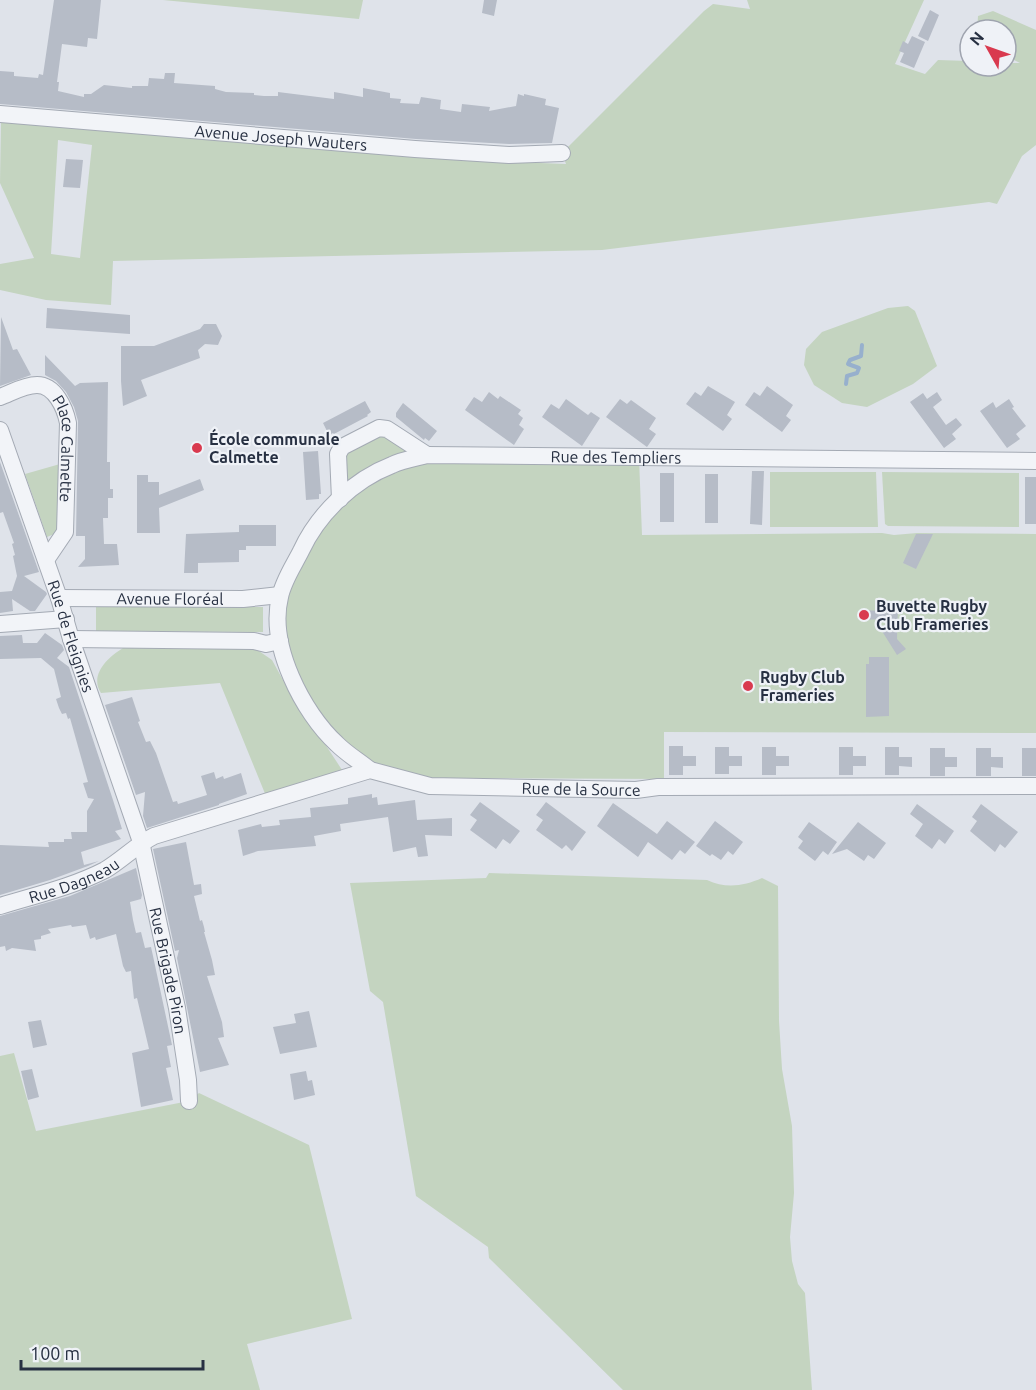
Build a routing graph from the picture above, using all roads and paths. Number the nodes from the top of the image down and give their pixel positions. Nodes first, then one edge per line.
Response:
1 (0, 114) edge
2 (562, 153) dead end
3 (0, 397) edge
4 (0, 430) edge
5 (427, 455) junction
6 (1036, 461) edge
7 (340, 500) junction
8 (46, 560) junction
9 (280, 595) junction
10 (59, 598) junction
11 (66, 619) junction
12 (0, 624) edge
13 (71, 639) junction
14 (280, 641) junction
15 (370, 770) junction
16 (1036, 786) edge
17 (141, 842) junction
18 (0, 906) edge
19 (189, 1101) dead end

1 - 2 street, Avenue Joseph Wauters
3 - 8 street, Place Calmette
4 - 8 street, Rue de Fleignies
5 - 6 street, Rue des Templiers
5 - 7 street, Rue des Templiers
5 - 7 street
7 - 9 street, Rue des Templiers
8 - 10 street, Rue de Fleignies
9 - 10 street, Avenue Floréal
9 - 14 street, Rue des Templiers
10 - 11 street, Rue de Fleignies
11 - 12 street
11 - 13 street, Rue de Fleignies
13 - 14 street
13 - 17 street, Rue de Fleignies
14 - 15 street, Rue des Templiers
15 - 16 street, Rue de la Source
15 - 17 street
17 - 18 street, Rue Dagneau
17 - 19 street, Rue Brigade Piron

